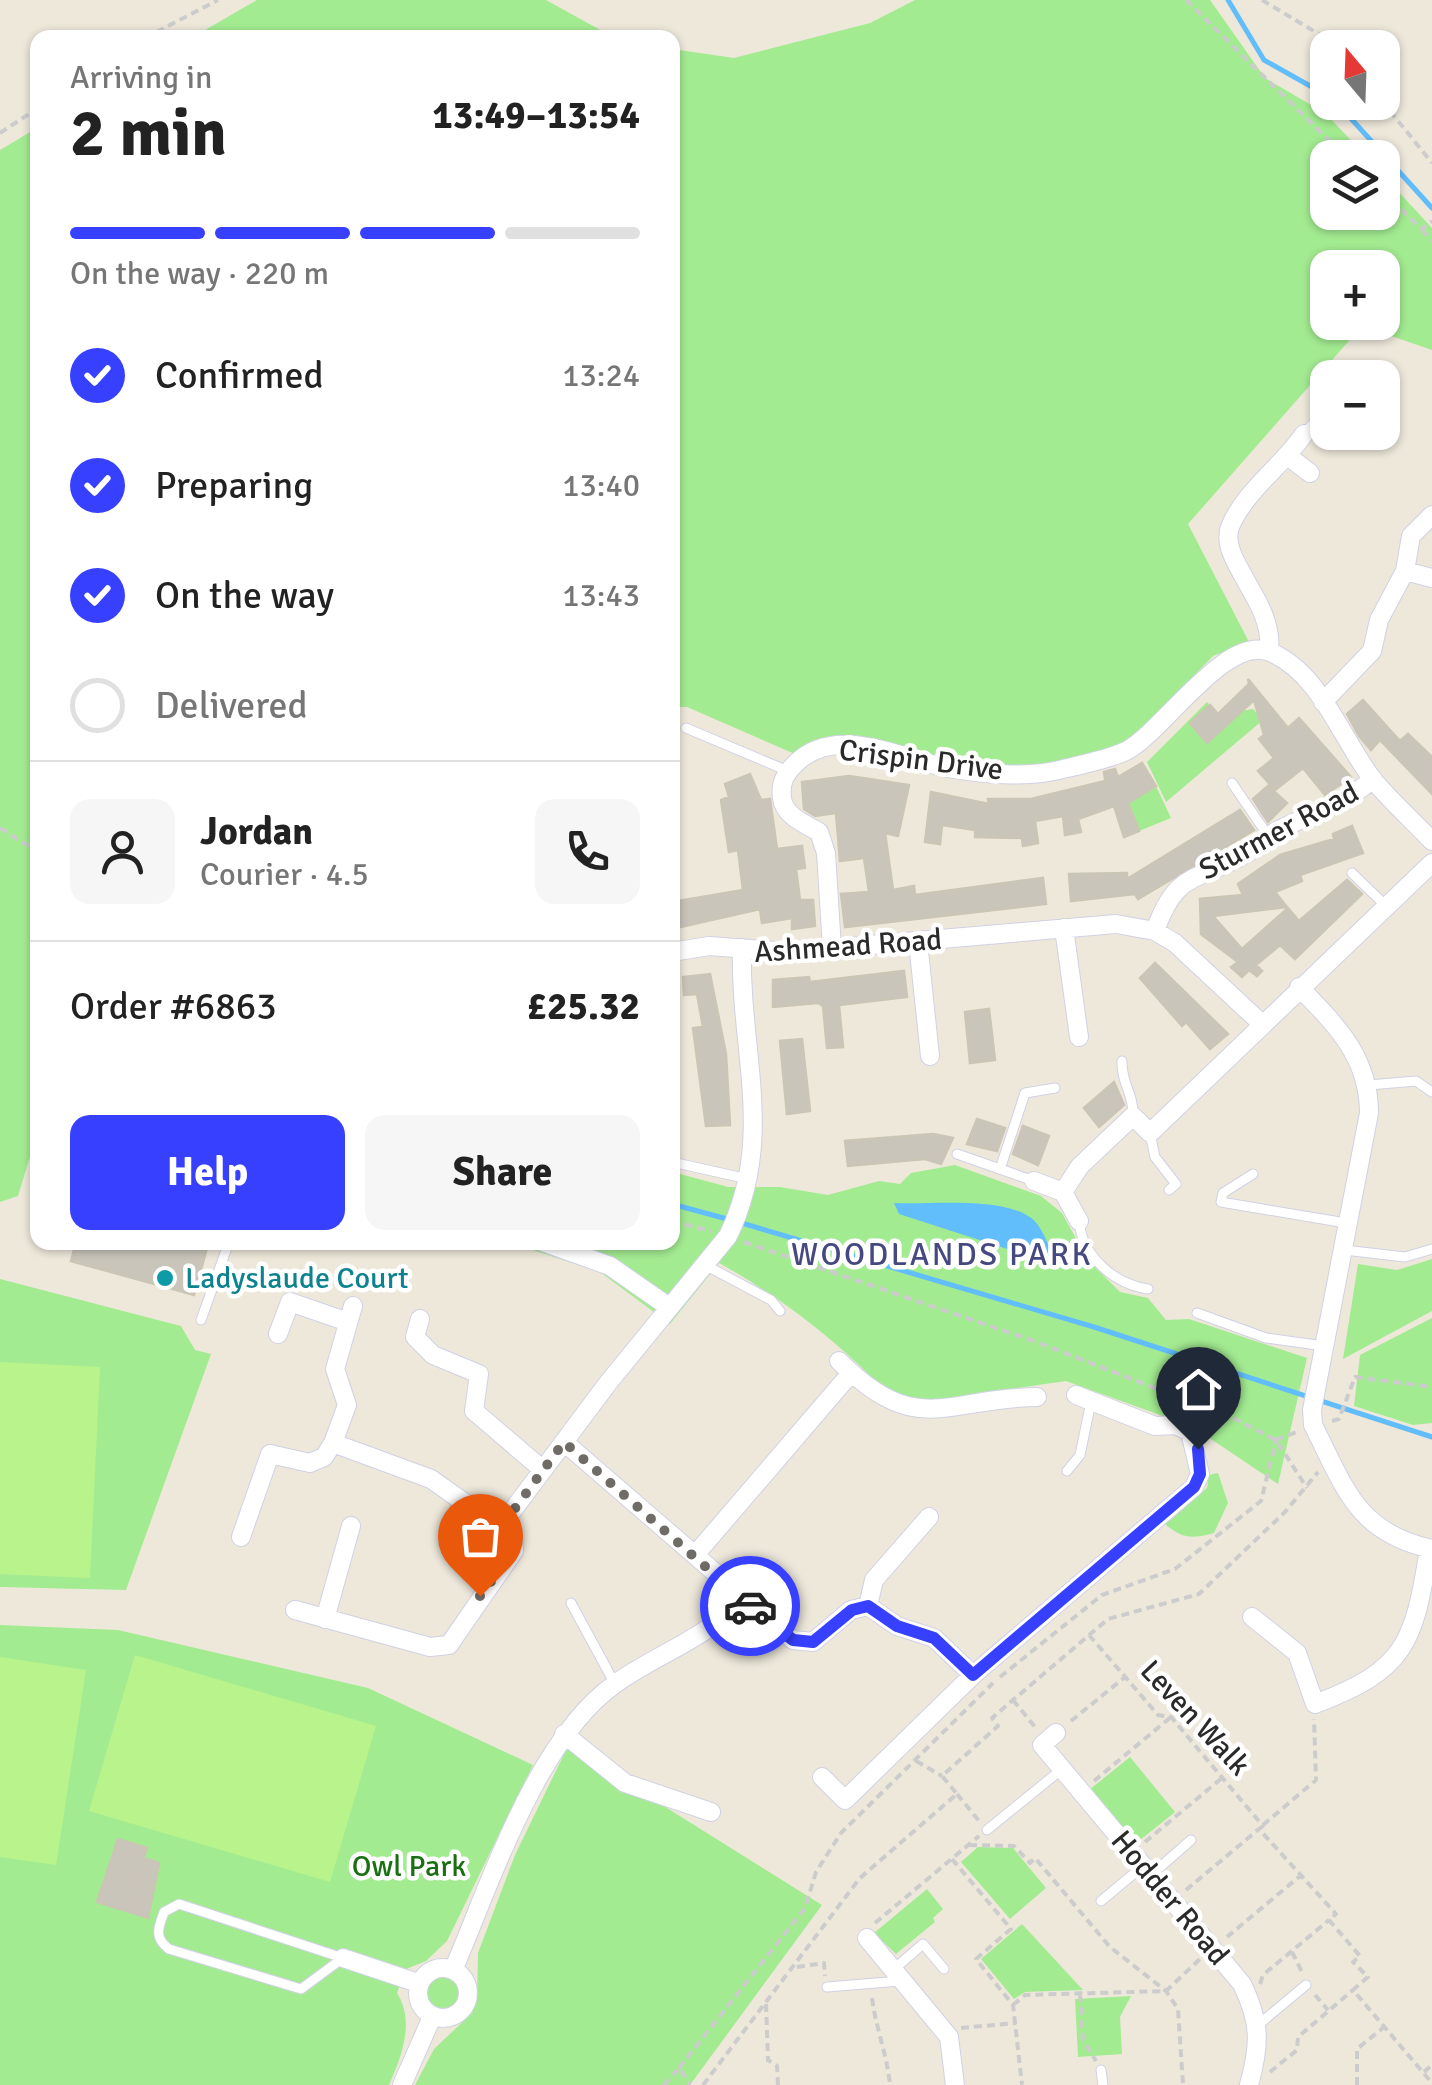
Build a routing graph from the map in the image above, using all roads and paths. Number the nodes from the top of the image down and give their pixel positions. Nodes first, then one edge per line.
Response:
1 (218, 0) edge
2 (1186, 0) edge
3 (1262, 0) edge
4 (161, 30) edge
5 (1312, 30) edge
6 (30, 113) edge
7 (1397, 120) edge
8 (0, 133) edge
9 (1328, 140) edge
10 (1432, 163) edge
11 (1400, 209) edge
12 (1432, 221) edge
13 (1422, 229) junction
14 (1432, 241) edge
15 (1310, 427) edge
16 (1304, 434) joint
17 (1289, 457) junction
18 (1310, 473) dead end
19 (1432, 515) edge
20 (1404, 571) junction
21 (1432, 578) edge
22 (1269, 651) junction
23 (1324, 702) junction
24 (686, 728) dead end
25 (788, 771) junction
26 (1373, 779) junction
27 (1232, 782) dead end
28 (0, 828) edge
29 (1268, 836) junction
30 (1432, 841) edge
31 (30, 847) edge
32 (1432, 863) edge
33 (1352, 872) dead end
34 (1384, 904) junction
35 (1064, 928) junction
36 (1154, 931) junction
37 (918, 942) junction
38 (742, 948) junction
39 (832, 949) junction
40 (680, 952) edge
41 (1299, 988) junction
42 (1261, 1022) junction
43 (1080, 1037) dead end
44 (930, 1056) dead end
45 (1122, 1061) dead end
46 (1369, 1085) junction
47 (1055, 1088) dead end
48 (1432, 1092) edge
49 (1133, 1116) junction
50 (1150, 1133) junction
51 (956, 1154) dead end
52 (680, 1164) edge
53 (1000, 1169) junction
54 (1253, 1174) dead end
55 (751, 1180) junction
56 (1034, 1181) joint
57 (1168, 1190) dead end
58 (1063, 1192) junction
59 (1079, 1220) joint
60 (680, 1222) edge
61 (1346, 1223) junction
62 (732, 1226) junction
63 (1432, 1249) edge
64 (226, 1250) edge
65 (565, 1250) edge
66 (1342, 1250) junction
67 (705, 1265) junction
68 (1148, 1289) dead end
69 (669, 1307) junction
70 (780, 1311) dead end
71 (1198, 1313) dead end
72 (420, 1318) dead end
73 (201, 1320) dead end
74 (278, 1334) dead end
75 (1324, 1346) junction
76 (1432, 1386) edge
77 (1037, 1396) dead end
78 (1084, 1399) joint
79 (1314, 1410) junction
80 (1340, 1418) dead end
81 (1276, 1440) junction
82 (564, 1442) junction
83 (333, 1444) junction
84 (1328, 1455) junction
85 (542, 1470) junction
86 (1067, 1471) dead end
87 (1308, 1488) junction
88 (929, 1517) dead end
89 (351, 1526) dead end
90 (502, 1526) junction
91 (241, 1536) dead end
92 (1430, 1549) edge
93 (695, 1555) junction
94 (742, 1599) junction
95 (571, 1603) dead end
96 (868, 1606) junction
97 (295, 1610) dead end
98 (1252, 1617) dead end
99 (324, 1620) junction
100 (1089, 1635) junction
101 (973, 1675) junction
102 (1125, 1677) junction
103 (615, 1684) junction
104 (1012, 1700) junction
105 (1315, 1704) junction
106 (1171, 1718) junction
107 (564, 1734) junction
108 (1052, 1737) junction
109 (915, 1760) junction
110 (1062, 1769) junction
111 (942, 1776) junction
112 (822, 1777) dead end
113 (1222, 1778) junction
114 (1081, 1792) junction
115 (956, 1794) junction
116 (711, 1812) dead end
117 (1260, 1827) junction
118 (987, 1830) junction
119 (1191, 1840) dead end
120 (969, 1845) junction
121 (952, 1859) junction
122 (1142, 1865) junction
123 (1300, 1876) junction
124 (1101, 1901) dead end
125 (1173, 1901) junction
126 (1329, 1920) junction
127 (868, 1938) joint
128 (1214, 1948) junction
129 (1292, 1952) junction
130 (343, 1958) junction
131 (797, 1966) junction
132 (454, 1968) junction
133 (944, 1969) dead end
134 (898, 1974) junction
135 (418, 1983) junction
136 (870, 1984) junction
137 (1306, 1985) junction
138 (827, 1988) joint
139 (1166, 1990) junction
140 (1353, 1990) junction
141 (1080, 1994) junction
142 (1250, 2001) junction
143 (766, 2004) junction
144 (1013, 2004) junction
145 (1328, 2010) junction
146 (432, 2017) junction
147 (1016, 2023) junction
148 (1384, 2026) junction
149 (1256, 2027) junction
150 (949, 2037) junction
151 (1432, 2064) edge
152 (679, 2068) junction
153 (1102, 2070) joint
154 (1424, 2072) junction
155 (1269, 2073) dead end
156 (1432, 2082) edge
157 (402, 2085) edge
158 (664, 2085) edge
159 (690, 2085) edge
160 (703, 2085) edge
161 (778, 2085) edge
162 (890, 2085) edge
163 (955, 2085) edge
164 (1022, 2085) edge
165 (1102, 2085) edge
166 (1182, 2085) edge
167 (1248, 2085) edge
168 (1357, 2085) edge

1 - 4 path
2 - 9 path
3 - 5 path
6 - 8 path
7 - 10 path
11 - 13 path
12 - 13 path
13 - 14 path
15 - 16 lane
16 - 17 street
17 - 18 street
17 - 22 street
19 - 20 street
20 - 21 street
20 - 23 street
22 - 23 street
22 - 25 street, Crispin Drive
23 - 26 street
24 - 25 lane
25 - 39 street
26 - 29 street, Sturmer Road
26 - 30 street
27 - 29 lane
28 - 31 path
29 - 36 street, Sturmer Road
32 - 34 street
33 - 34 lane
34 - 41 street
35 - 36 street, Ashmead Road
35 - 37 street, Ashmead Road
35 - 43 street
36 - 42 street, Ashmead Road
37 - 39 street, Ashmead Road
37 - 44 street
38 - 39 street, Ashmead Road
38 - 40 street
38 - 55 street, Ashmead Road
41 - 42 street
41 - 46 street
42 - 50 street
45 - 49 lane
46 - 48 lane
46 - 61 street
47 - 53 lane
49 - 50 street
49 - 58 street
50 - 57 lane
51 - 53 lane
52 - 55 lane
53 - 56 lane
54 - 61 lane
55 - 62 street, Ashmead Road
56 - 58 street
58 - 59 street
59 - 68 lane
60 - 62 path
61 - 66 street
62 - 67 street, Ashmead Road
62 - 81 path
63 - 66 lane
64 - 73 lane
65 - 69 street
66 - 75 street
67 - 69 street, Ashmead Road
67 - 70 lane
69 - 82 street, Ashmead Road
71 - 75 lane
72 - 85 street
74 - 83 street
75 - 79 street
76 - 80 path
77 - 93 street
78 - 86 lane
78 - 101 street
79 - 81 path
79 - 84 street
81 - 87 path
81 - 109 path
82 - 85 street, Ashmead Road
82 - 93 street
83 - 90 street
83 - 91 street
84 - 87 path
84 - 92 street
85 - 90 street, Ashmead Road
87 - 100 path
88 - 96 street
89 - 99 street
90 - 99 street
92 - 105 street
93 - 94 street
94 - 96 street
94 - 103 street
95 - 103 lane
96 - 101 street
97 - 99 street
98 - 105 street
100 - 102 path, Leven Walk
100 - 104 path
101 - 112 street
102 - 106 path, Leven Walk
102 - 108 path
103 - 107 street
104 - 108 path
104 - 111 path
105 - 117 path
106 - 113 path, Leven Walk
106 - 114 path
107 - 116 street
107 - 132 street
108 - 110 street, Hodder Road
109 - 111 path
109 - 152 path
110 - 114 street, Hodder Road
110 - 118 lane
111 - 115 path
113 - 117 path, Leven Walk
113 - 122 path
114 - 122 street, Hodder Road
115 - 118 path
115 - 131 path
117 - 123 path, Leven Walk
117 - 125 path
118 - 120 path
119 - 122 lane
120 - 121 path
120 - 139 path
121 - 127 path
121 - 144 path
122 - 124 lane
122 - 125 street, Hodder Road
123 - 126 path, Leven Walk
123 - 128 path
125 - 128 street, Hodder Road
126 - 129 path
126 - 140 path, Leven Walk
127 - 134 street
128 - 139 path
128 - 142 street, Hodder Road
129 - 137 path
129 - 142 path
130 - 130 lane
130 - 135 street
131 - 138 path
131 - 143 path
132 - 135 street
132 - 146 street
133 - 134 lane
134 - 136 lane
134 - 150 street
135 - 146 street
136 - 138 lane
136 - 162 path
137 - 145 path
137 - 149 lane
139 - 141 path
139 - 166 path
140 - 145 path
140 - 148 path
141 - 144 path
141 - 153 path
142 - 149 street, Hodder Road
143 - 160 path
143 - 161 path
144 - 147 path
145 - 155 path
146 - 157 street
147 - 150 path
147 - 164 path
148 - 154 path
148 - 168 path
149 - 167 street, Hodder Road
150 - 163 street
151 - 154 path
152 - 158 path
152 - 159 path
153 - 165 lane
154 - 156 path

